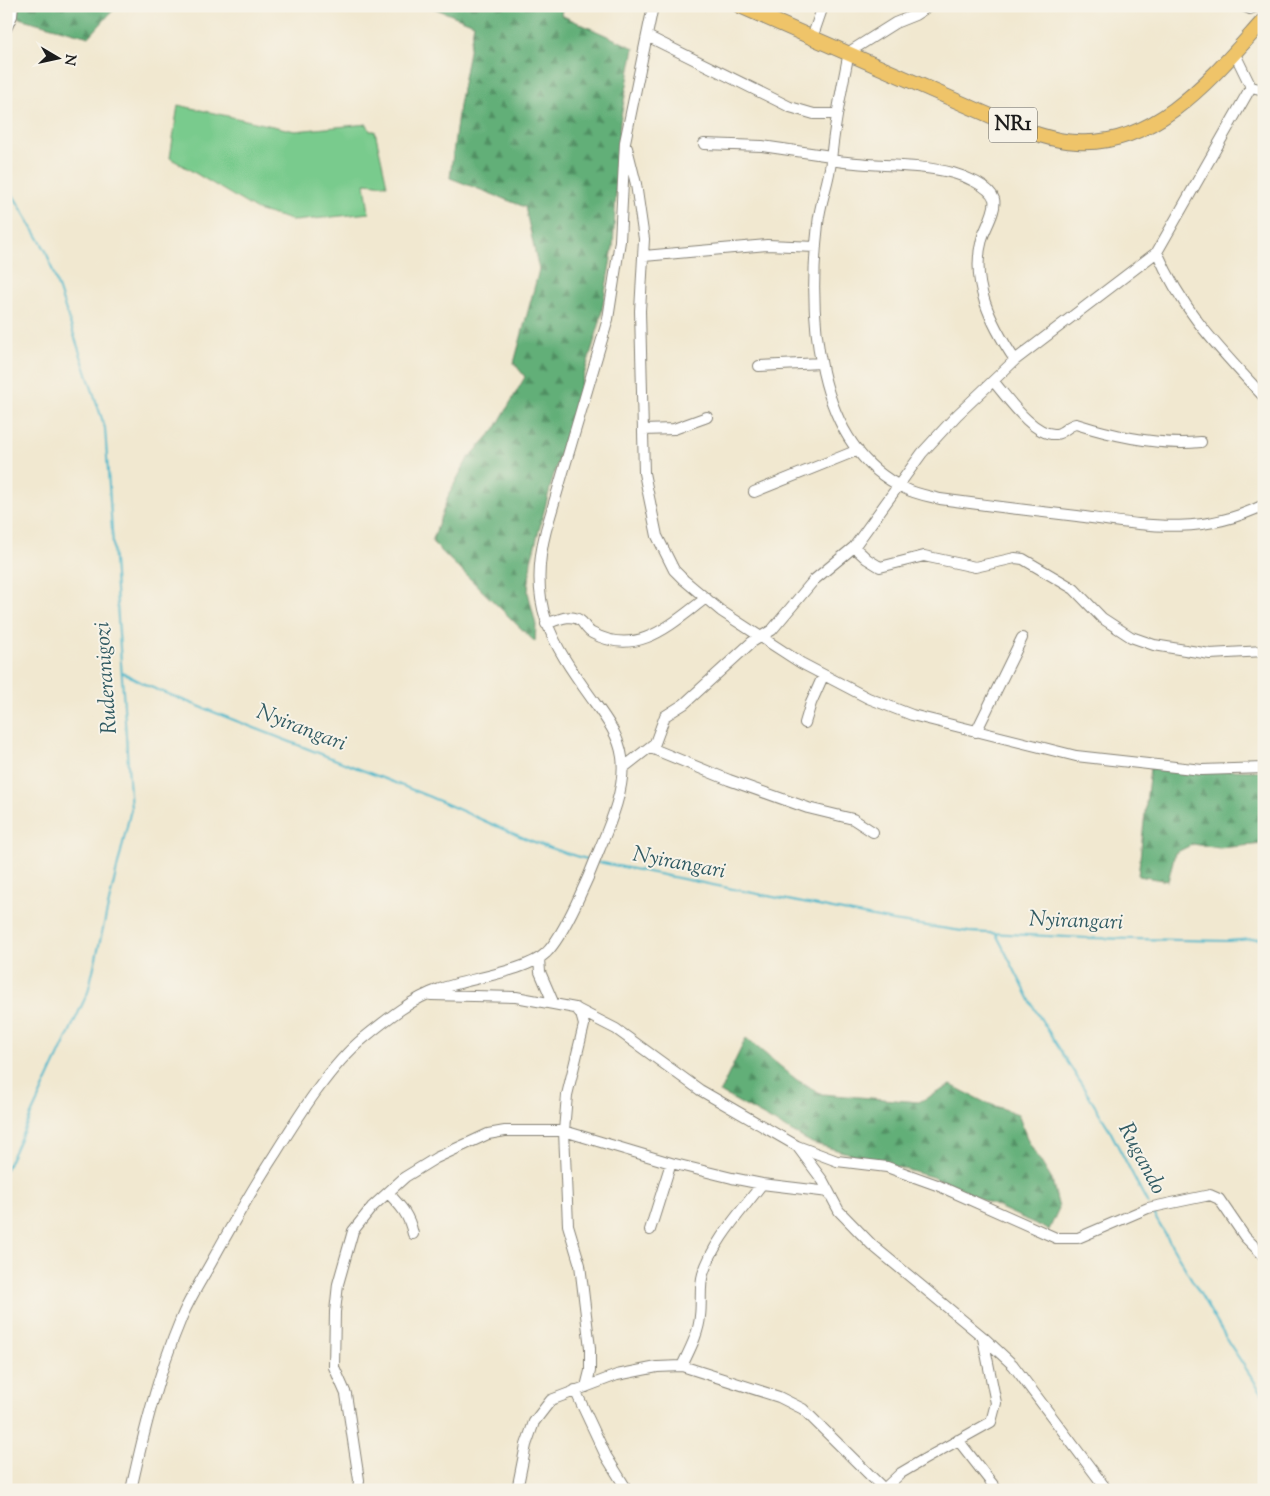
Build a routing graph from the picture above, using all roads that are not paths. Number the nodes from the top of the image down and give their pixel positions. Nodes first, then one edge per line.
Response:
1 (12, 6) edge
2 (653, 6) edge
3 (740, 6) edge
4 (823, 6) edge
5 (929, 6) edge
6 (1243, 6) edge
7 (1258, 6) edge
8 (1264, 20) edge
9 (6, 29) edge
10 (647, 36) junction
11 (812, 38) junction
12 (849, 52) junction
13 (1234, 52) junction
14 (1250, 88) junction
15 (1264, 90) edge
16 (837, 114) junction
17 (625, 142) junction
18 (704, 144) dead end
19 (831, 158) junction
20 (816, 247) junction
21 (1157, 252) junction
22 (644, 256) junction
23 (1015, 360) junction
24 (821, 362) junction
25 (759, 366) dead end
26 (994, 382) junction
27 (1264, 397) edge
28 (707, 417) dead end
29 (643, 430) junction
30 (1201, 442) dead end
31 (858, 450) junction
32 (898, 485) junction
33 (754, 492) dead end
34 (1264, 505) edge
35 (854, 547) junction
36 (706, 598) junction
37 (546, 624) junction
38 (760, 638) junction
39 (1022, 638) dead end
40 (1264, 651) edge
41 (823, 676) junction
42 (806, 723) dead end
43 (976, 732) junction
44 (651, 748) junction
45 (623, 768) junction
46 (1264, 768) edge
47 (873, 832) dead end
48 (539, 959) junction
49 (426, 995) junction
50 (552, 1002) junction
51 (575, 1008) junction
52 (564, 1131) junction
53 (797, 1146) junction
54 (671, 1163) junction
55 (762, 1184) junction
56 (829, 1192) junction
57 (388, 1193) junction
58 (650, 1230) dead end
59 (413, 1234) dead end
60 (1264, 1256) edge
61 (983, 1337) junction
62 (682, 1366) junction
63 (586, 1387) junction
64 (575, 1390) junction
65 (958, 1440) junction
66 (884, 1489) edge
67 (131, 1490) edge
68 (358, 1490) edge
69 (517, 1490) edge
70 (627, 1490) edge
71 (997, 1490) edge
72 (1107, 1490) edge

1 - 9 street
2 - 10 street
3 - 11 highway, NR1
4 - 11 street
5 - 12 street
6 - 7 street
8 - 13 highway, NR1
10 - 16 street
10 - 17 street
11 - 12 highway, NR1
12 - 13 highway, NR1
12 - 16 street
13 - 14 street
14 - 15 street
14 - 21 street
16 - 19 street
17 - 22 street
17 - 37 street
18 - 19 street
19 - 20 street
19 - 23 street
20 - 22 street
20 - 24 street
21 - 23 street
21 - 27 street
22 - 29 street
23 - 26 street
24 - 25 street
24 - 31 street
26 - 30 street
26 - 32 street
28 - 29 street
29 - 36 street
31 - 32 street
31 - 33 street
32 - 34 street
32 - 35 street
35 - 38 street
35 - 40 street
36 - 37 street
36 - 38 street
37 - 45 street
38 - 41 street
38 - 44 street
39 - 43 street
41 - 42 street
41 - 43 street
43 - 46 street
44 - 45 street
44 - 47 street
45 - 48 street
48 - 49 street
48 - 50 street
49 - 50 street
49 - 67 street
50 - 51 street
51 - 52 street
51 - 53 street
52 - 54 street
52 - 57 street
52 - 63 street
53 - 56 street
53 - 60 street
54 - 55 street
54 - 58 street
55 - 56 street
55 - 62 street
56 - 61 street
57 - 59 street
57 - 68 street
61 - 65 street
61 - 72 street
62 - 63 street
62 - 66 street
63 - 64 street
64 - 69 street
64 - 70 street
65 - 66 street
65 - 71 street

